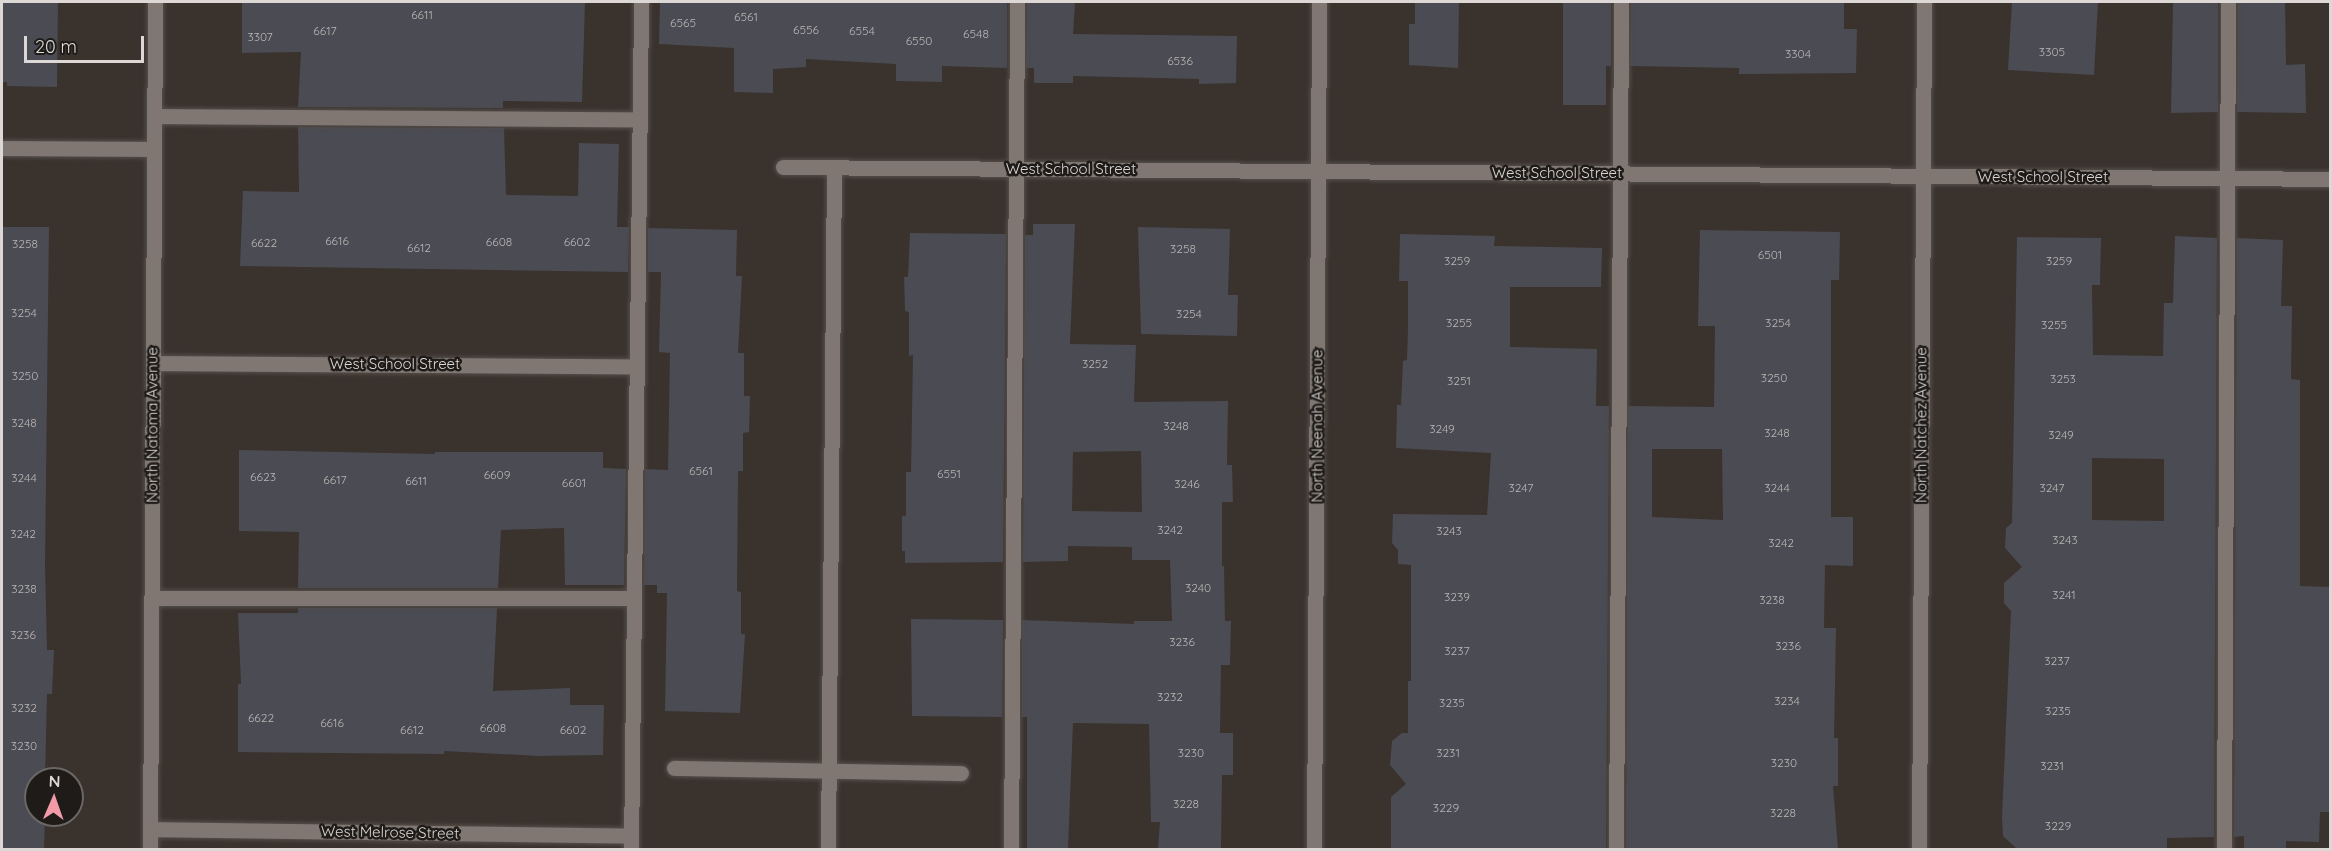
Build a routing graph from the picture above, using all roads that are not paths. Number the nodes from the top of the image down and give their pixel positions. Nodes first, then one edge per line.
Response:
1 (155, 2) edge
2 (641, 2) edge
3 (1017, 2) edge
4 (1320, 2) edge
5 (1621, 2) edge
6 (1924, 2) edge
7 (2228, 2) edge
8 (154, 116) junction
9 (639, 119) junction
10 (2, 148) edge
11 (154, 149) junction
12 (783, 167) dead end
13 (834, 167) junction
14 (1016, 169) junction
15 (1318, 172) junction
16 (1620, 173) junction
17 (1923, 176) junction
18 (2227, 178) junction
19 (2331, 179) edge
20 (153, 363) junction
21 (636, 366) junction
22 (151, 598) junction
23 (634, 598) junction
24 (674, 768) dead end
25 (829, 770) junction
26 (961, 773) dead end
27 (150, 829) junction
28 (631, 843) edge
29 (150, 849) edge
30 (828, 849) edge
31 (1011, 849) edge
32 (1314, 849) edge
33 (1616, 849) edge
34 (1919, 849) edge
35 (2224, 849) edge

1 - 8 street, North Natoma Avenue
2 - 9 street
3 - 14 street
4 - 15 street, North Neenah Avenue
5 - 16 street
6 - 17 street, North Natchez Avenue
7 - 18 street
8 - 9 street
8 - 11 street, North Natoma Avenue
9 - 21 street
10 - 11 street
11 - 20 street, North Natoma Avenue
12 - 13 street, West School Street
13 - 14 street, West School Street
13 - 25 street
14 - 15 street, West School Street
14 - 31 street
15 - 16 street, West School Street
15 - 32 street, North Neenah Avenue
16 - 17 street, West School Street
16 - 33 street
17 - 18 street, West School Street
17 - 34 street, North Natchez Avenue
18 - 19 street, West School Street
18 - 35 street
20 - 21 street, West School Street
20 - 22 street, North Natoma Avenue
21 - 23 street
22 - 23 street
22 - 27 street, North Natoma Avenue
23 - 28 street
24 - 25 street
25 - 26 street
25 - 30 street
27 - 28 street, West Melrose Street
27 - 29 street, North Natoma Avenue

